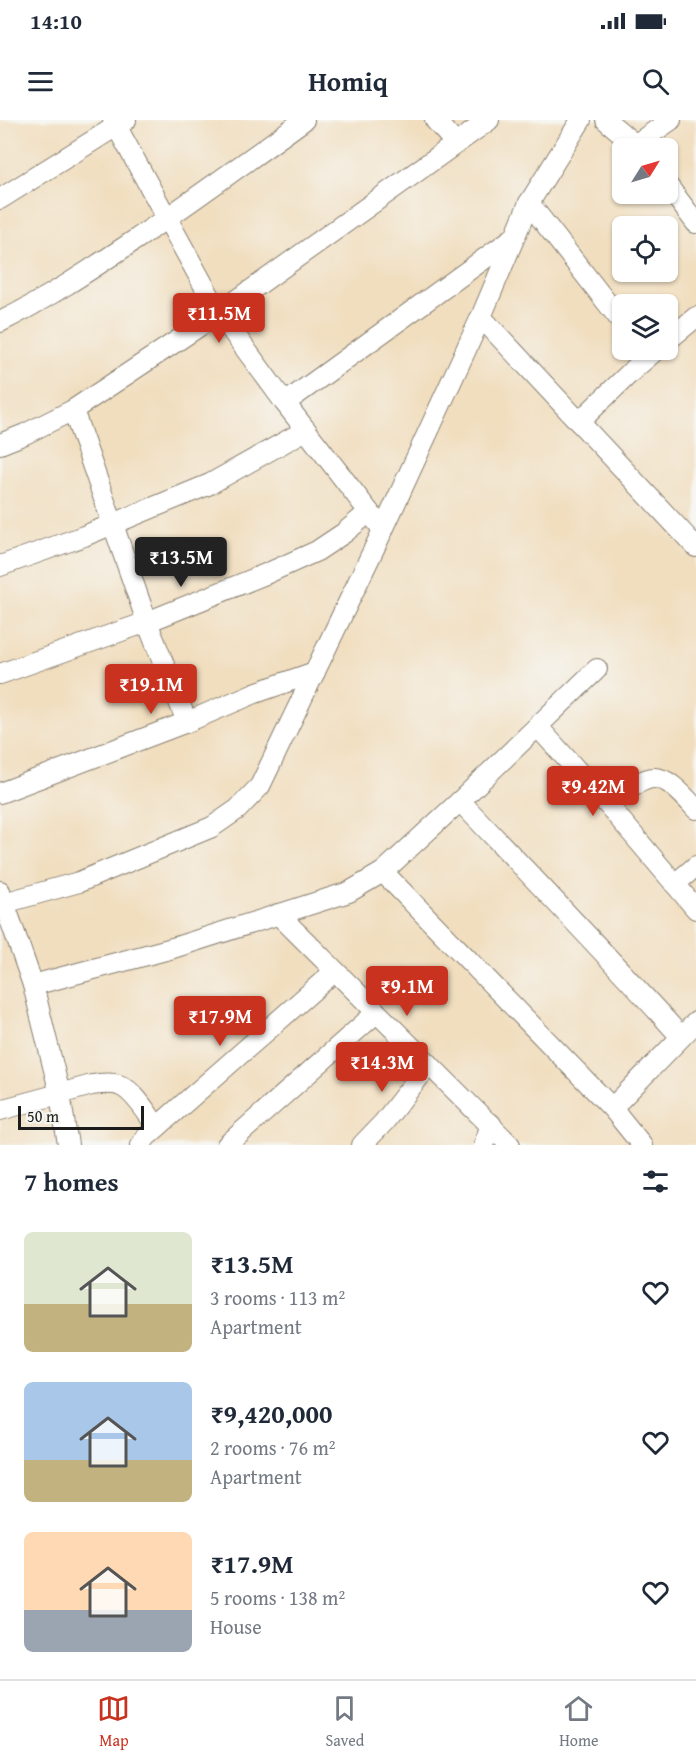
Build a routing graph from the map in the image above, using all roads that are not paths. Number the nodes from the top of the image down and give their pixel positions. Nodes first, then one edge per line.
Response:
1 (304, 120) edge
2 (435, 120) edge
3 (489, 120) edge
4 (581, 120) edge
5 (606, 120) edge
6 (671, 120) edge
7 (119, 122) edge
8 (628, 138) edge
9 (648, 138) edge
10 (456, 143) junction
11 (0, 199) edge
12 (678, 199) edge
13 (529, 203) junction
14 (168, 218) junction
15 (696, 223) edge
16 (513, 238) junction
17 (612, 309) edge
18 (219, 313) junction
19 (481, 317) junction
20 (696, 317) edge
21 (0, 322) edge
22 (678, 332) edge
23 (642, 360) edge
24 (285, 403) junction
25 (73, 410) junction
26 (579, 422) junction
27 (306, 430) junction
28 (0, 444) edge
29 (369, 512) junction
30 (114, 524) junction
31 (383, 530) junction
32 (694, 540) edge
33 (0, 566) edge
34 (147, 622) junction
35 (597, 669) dead end
36 (315, 672) junction
37 (0, 674) edge
38 (187, 722) junction
39 (538, 727) junction
40 (0, 793) edge
41 (460, 801) junction
42 (608, 805) junction
43 (696, 809) edge
44 (696, 866) edge
45 (383, 872) junction
46 (675, 884) junction
47 (2, 897) edge
48 (696, 909) edge
49 (278, 914) junction
50 (334, 971) junction
51 (33, 985) junction
52 (376, 1013) junction
53 (696, 1022) edge
54 (681, 1037) junction
55 (429, 1064) junction
56 (60, 1094) junction
57 (612, 1108) junction
58 (0, 1110) edge
59 (490, 1125) junction
60 (157, 1127) junction
61 (236, 1142) edge
62 (68, 1145) edge
63 (141, 1145) edge
64 (362, 1145) edge
65 (484, 1145) edge
66 (510, 1145) edge
67 (642, 1145) edge

1 - 14 street
2 - 10 street
3 - 10 street
4 - 13 street
5 - 8 street
6 - 9 street
7 - 11 street
7 - 14 street
10 - 18 street
12 - 15 street
13 - 16 street
13 - 17 street
14 - 18 street
14 - 21 street
16 - 19 street
16 - 24 street
18 - 24 street
18 - 25 street
19 - 26 street
19 - 31 street
20 - 22 street
23 - 26 street
24 - 27 street
25 - 28 street
25 - 30 street
26 - 32 street
27 - 29 street
27 - 30 street
29 - 31 street
29 - 34 street
30 - 33 street
30 - 34 street
31 - 36 street
34 - 37 street
34 - 38 street
35 - 39 street
36 - 38 street
36 - 47 street
38 - 40 street
39 - 41 street
39 - 42 street
41 - 45 street
41 - 54 street
42 - 43 street
42 - 46 street
44 - 46 street
45 - 49 street
45 - 57 street
46 - 48 street
47 - 51 street
49 - 50 street
49 - 51 street
50 - 52 street
50 - 60 street
51 - 56 street
52 - 55 street
52 - 61 street
53 - 54 street
54 - 57 street
55 - 59 street
55 - 64 street
56 - 58 street
56 - 60 street
56 - 62 street
57 - 67 street
59 - 65 street
59 - 66 street
60 - 63 street

